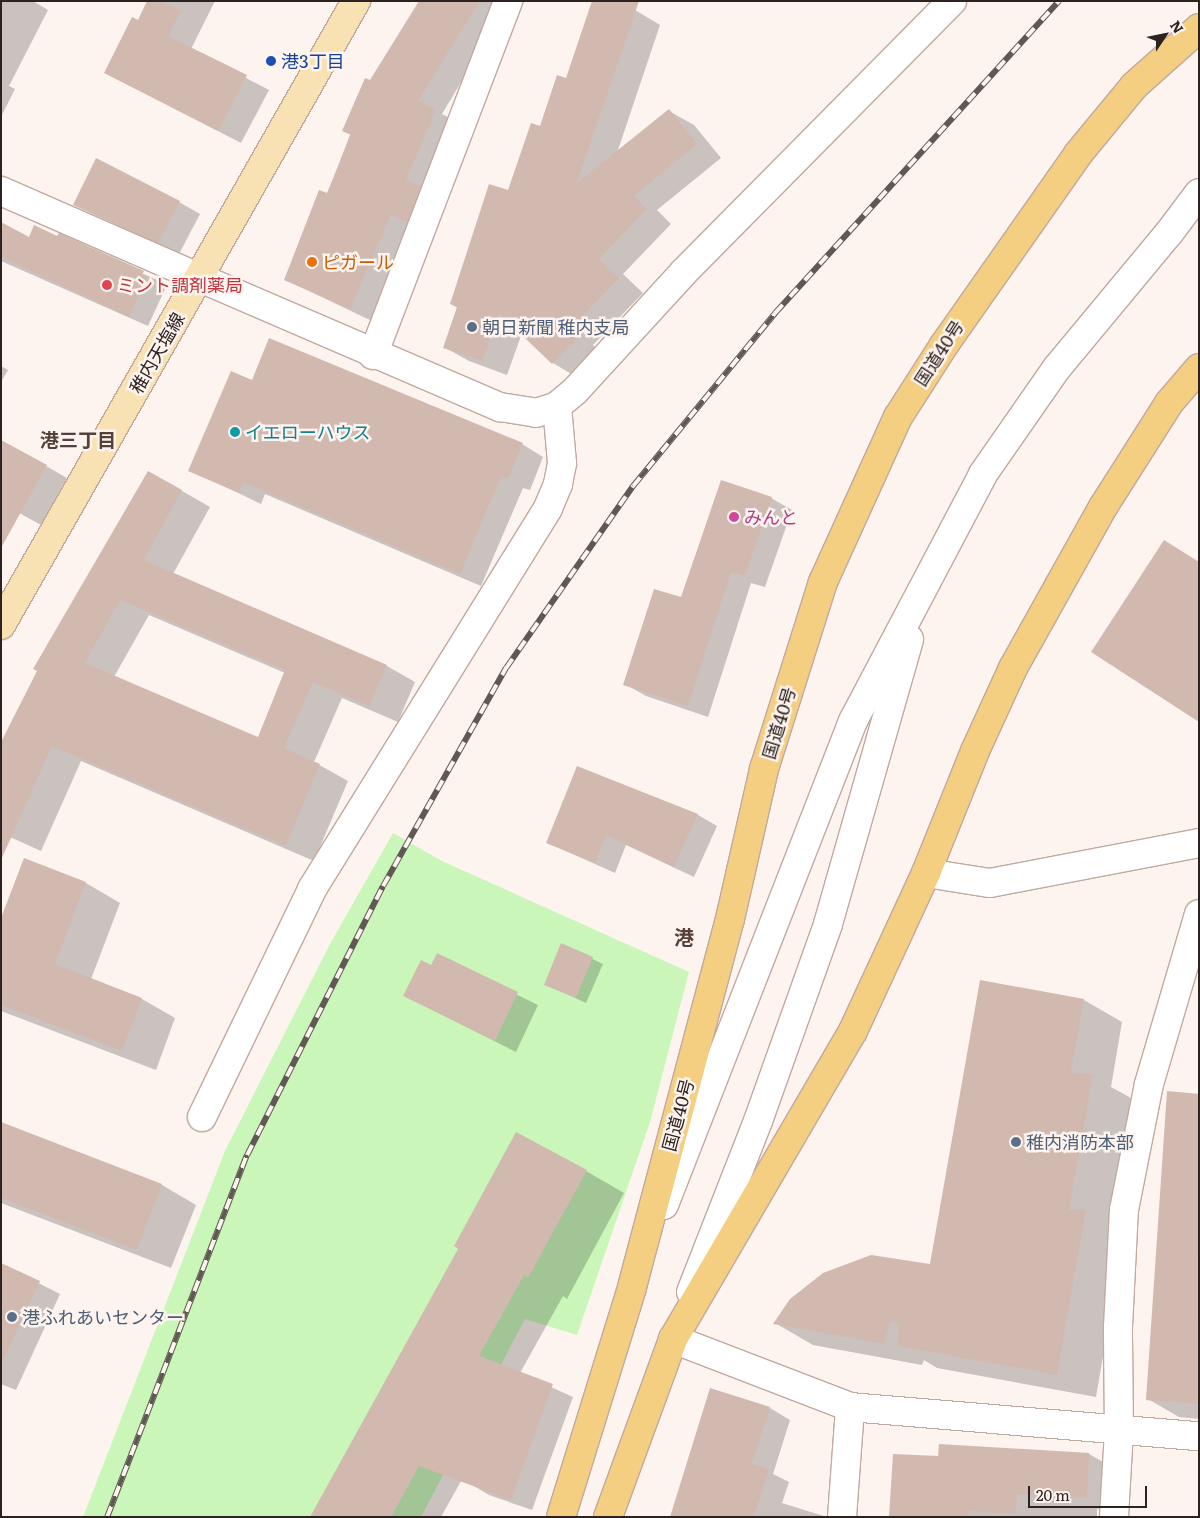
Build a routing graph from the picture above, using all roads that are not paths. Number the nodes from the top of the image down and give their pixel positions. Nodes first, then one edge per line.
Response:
1 (356, 1) edge
2 (508, 1) edge
3 (952, 1) edge
4 (1199, 28) edge
5 (1, 191) edge
6 (1199, 193) edge
7 (200, 278) junction
8 (373, 355) junction
9 (1199, 368) edge
10 (557, 406) junction
11 (922, 589) junction
12 (1, 625) edge
13 (1199, 843) edge
14 (926, 873) junction
15 (1199, 914) edge
16 (202, 1117) dead end
17 (632, 1287) junction
18 (673, 1339) junction
19 (850, 1407) junction
20 (1119, 1431) junction
21 (1199, 1436) edge
22 (561, 1517) edge
23 (608, 1517) edge
24 (842, 1517) edge
25 (1114, 1517) edge

1 - 7 main road, 稚内天塩線
2 - 8 street
3 - 10 street
4 - 17 highway, 国道40号
5 - 7 street
6 - 11 street
7 - 8 street
7 - 12 main road, 稚内天塩線
8 - 10 street
9 - 14 highway
10 - 16 street
11 - 17 street
11 - 18 street
13 - 14 street
14 - 18 highway
15 - 20 street
17 - 22 highway, 国道40号
18 - 19 street
18 - 23 highway
19 - 20 street
19 - 24 street
20 - 21 street
20 - 25 street

